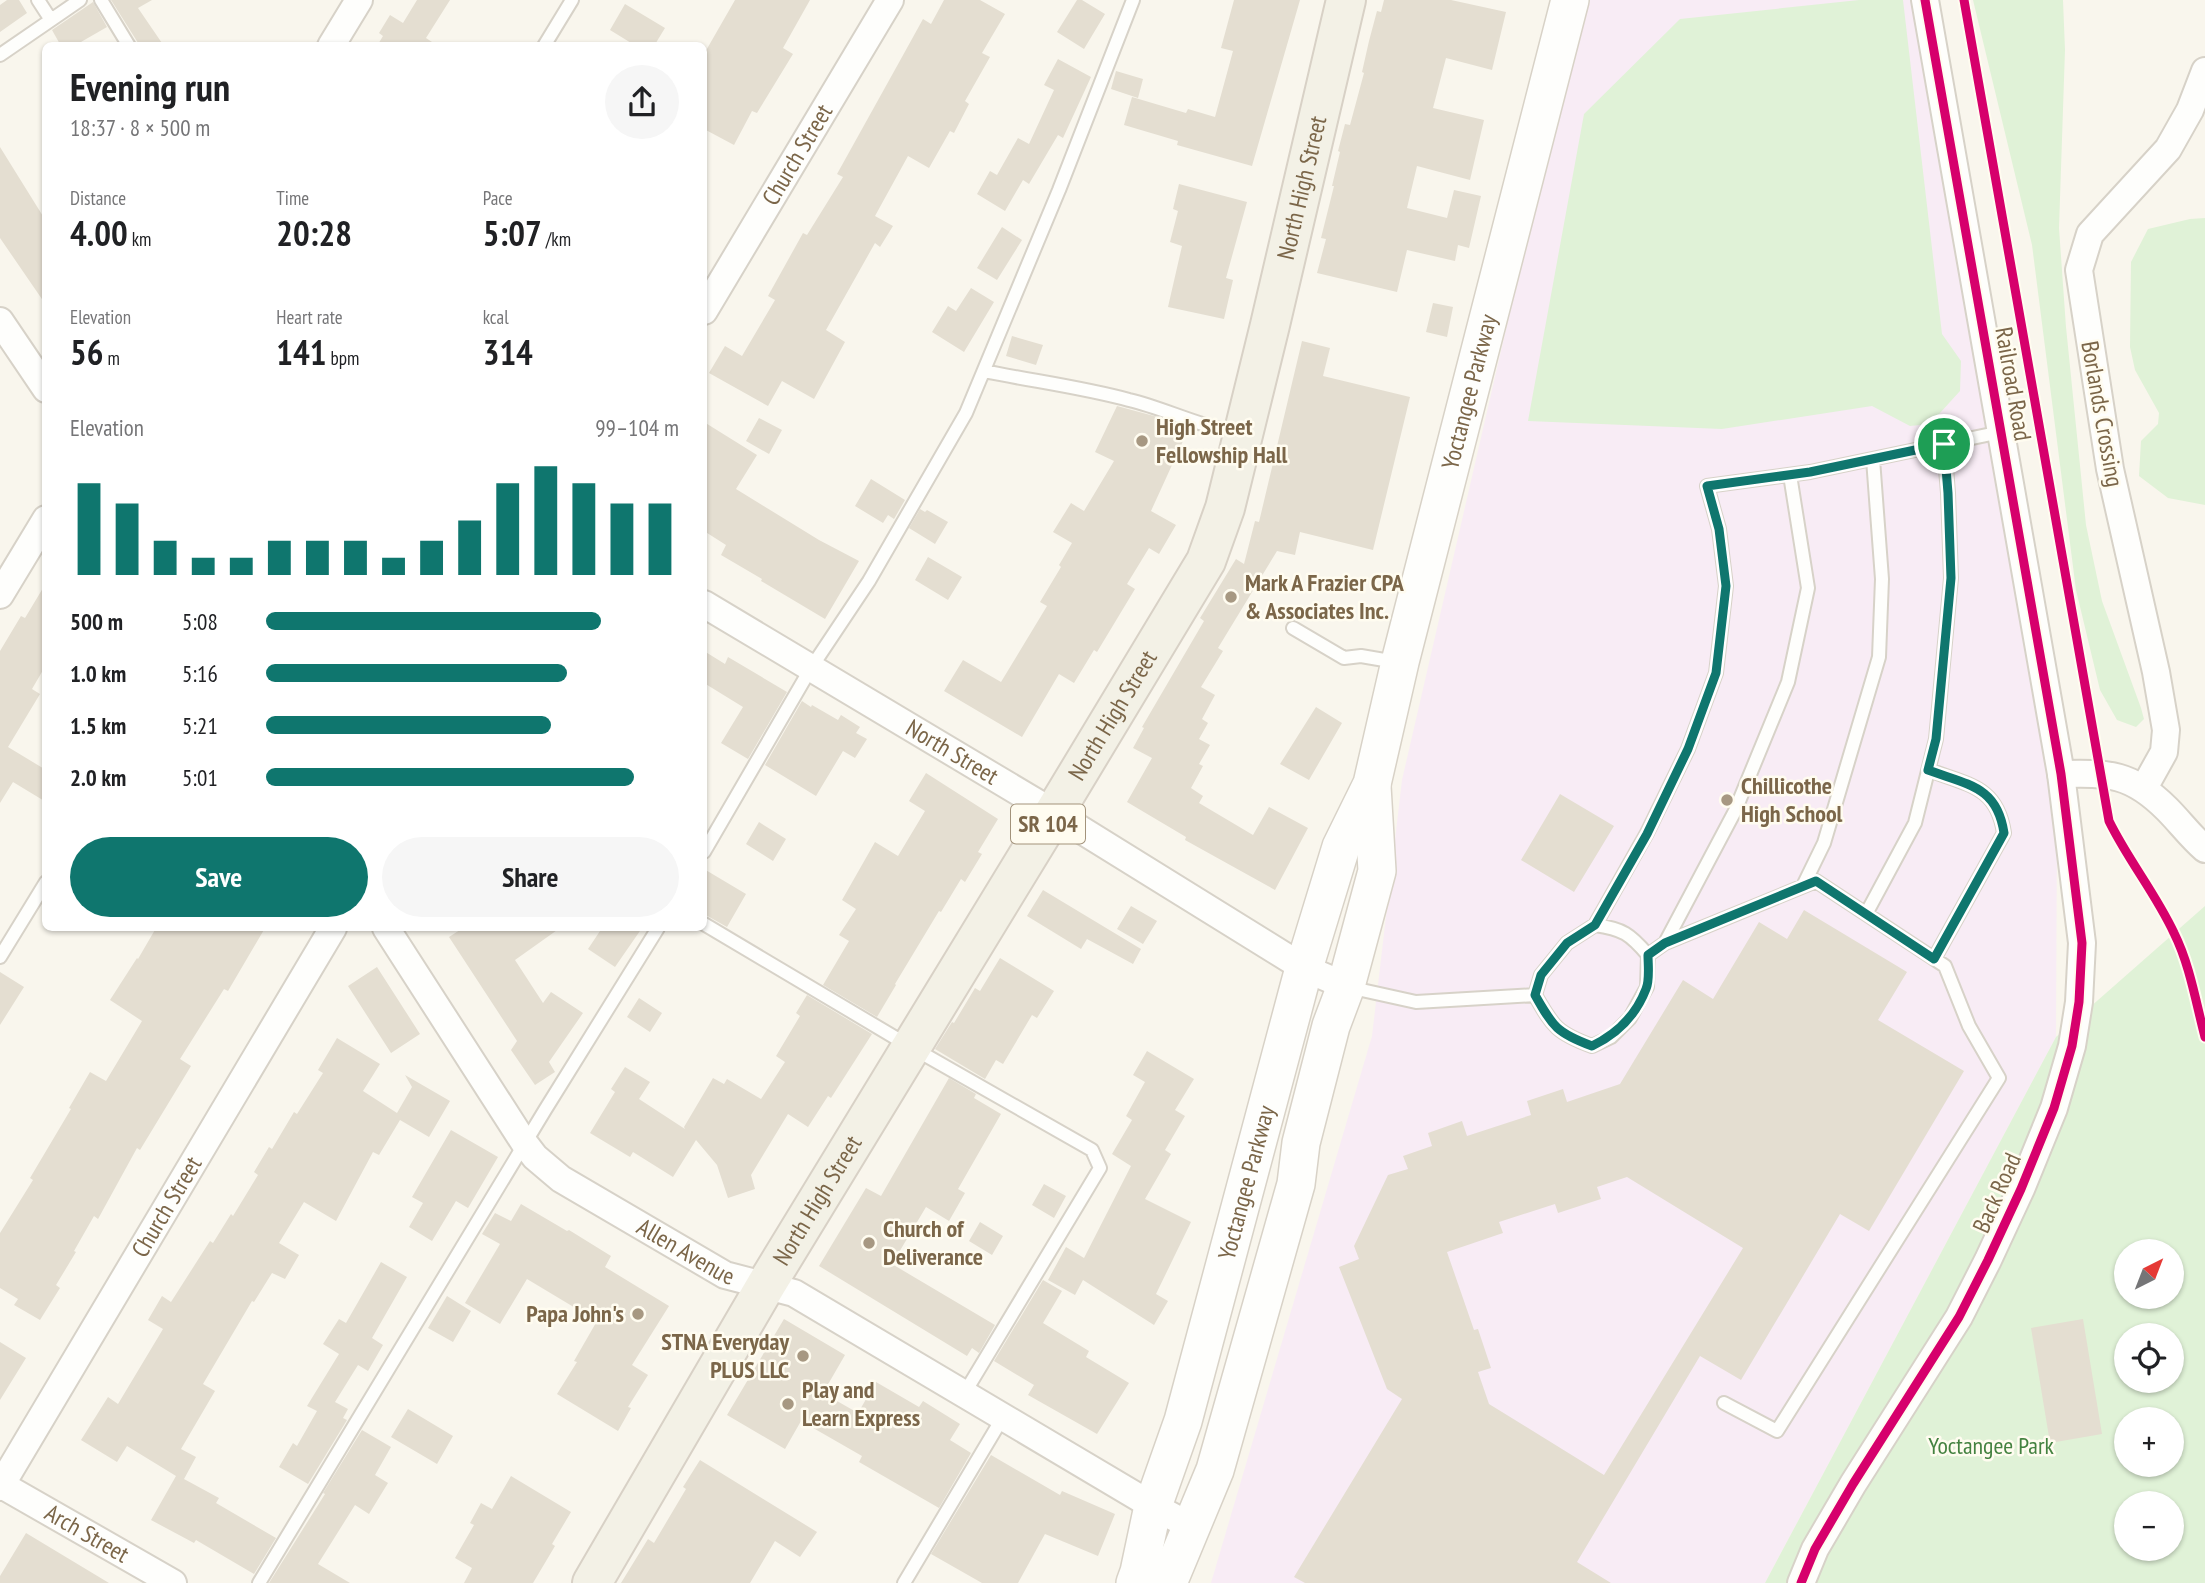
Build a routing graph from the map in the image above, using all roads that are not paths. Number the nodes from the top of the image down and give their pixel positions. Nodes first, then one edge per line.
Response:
1 (37, 0) edge
2 (80, 0) edge
3 (102, 0) edge
4 (359, 0) edge
5 (572, 0) edge
6 (890, 0) edge
7 (1133, 0) edge
8 (1346, 0) edge
9 (1570, 0) edge
10 (1925, 0) edge
11 (51, 20) junction
12 (127, 42) edge
13 (333, 42) edge
14 (546, 42) edge
15 (0, 55) edge
16 (2205, 71) edge
17 (707, 304) edge
18 (0, 321) edge
19 (984, 371) junction
20 (42, 383) edge
21 (2002, 432) junction
22 (1243, 433) junction
23 (1944, 444) junction
24 (1873, 459) junction
25 (1790, 475) junction
26 (42, 526) edge
27 (0, 595) edge
28 (707, 606) edge
29 (1293, 628) dead end
30 (1400, 662) junction
31 (811, 668) junction
32 (1928, 770) junction
33 (2061, 774) junction
34 (1372, 784) junction
35 (2144, 788) junction
36 (1054, 813) junction
37 (707, 847) edge
38 (2205, 849) edge
39 (1803, 886) junction
40 (42, 889) edge
41 (1866, 914) junction
42 (1595, 925) junction
43 (707, 926) edge
44 (331, 931) edge
45 (388, 931) edge
46 (656, 931) edge
47 (1665, 943) junction
48 (1648, 955) junction
49 (0, 957) edge
50 (1934, 959) junction
51 (1304, 968) junction
52 (1346, 986) junction
53 (1535, 995) junction
54 (911, 1047) junction
55 (525, 1144) junction
56 (765, 1285) junction
57 (964, 1394) junction
58 (1724, 1403) dead end
59 (1003, 1417) junction
60 (0, 1485) edge
61 (1153, 1506) junction
62 (1192, 1527) junction
63 (173, 1583) edge
64 (260, 1583) edge
65 (592, 1583) edge
66 (904, 1583) edge
67 (1135, 1583) edge
68 (1168, 1583) edge
69 (1801, 1583) edge

1 - 11 lane
2 - 11 lane
3 - 12 lane
4 - 13 street
5 - 14 lane
6 - 17 street, Church Street
7 - 19 lane
8 - 22 main road, North High Street / SR 104
9 - 30 street, Yoctangee Parkway
10 - 21 street, Railroad Road
11 - 15 lane
16 - 35 street, Borlands Crossing
18 - 20 street
19 - 22 lane
19 - 31 lane
21 - 23 lane
21 - 33 street, Railroad Road
22 - 36 main road, North High Street / SR 104
23 - 24 lane
23 - 32 lane
24 - 25 lane
24 - 39 lane
25 - 42 lane
25 - 47 lane
26 - 27 street
28 - 31 street, North Street
29 - 30 lane
30 - 34 street, Yoctangee Parkway
31 - 36 street, North Street
31 - 37 lane
32 - 41 lane
32 - 50 lane
33 - 35 street
33 - 69 street, Back Road
34 - 51 street, Yoctangee Parkway
34 - 52 street, Yoctangee Parkway
35 - 38 street
36 - 51 street, North Street
36 - 54 main road, North High Street / SR 104
39 - 41 lane
39 - 47 lane
40 - 49 lane
41 - 50 lane
42 - 48 lane
42 - 53 lane
43 - 54 lane
44 - 60 street, Church Street
45 - 55 street, Allen Avenue
46 - 55 lane
47 - 48 lane
48 - 53 lane
50 - 58 lane
51 - 52 street, North Street
51 - 61 street, Yoctangee Parkway
52 - 53 lane
52 - 62 street, Yoctangee Parkway
54 - 56 main road, North High Street / SR 104
54 - 57 lane
55 - 56 street, Allen Avenue
55 - 64 lane
56 - 57 street, Allen Avenue
56 - 65 main road, North High Street / SR 104
57 - 59 street, Allen Avenue
59 - 61 street, Allen Avenue
59 - 66 lane
60 - 63 street, Arch Street
61 - 62 street, Allen Avenue
61 - 67 street, Yoctangee Parkway
62 - 68 street, Yoctangee Parkway

